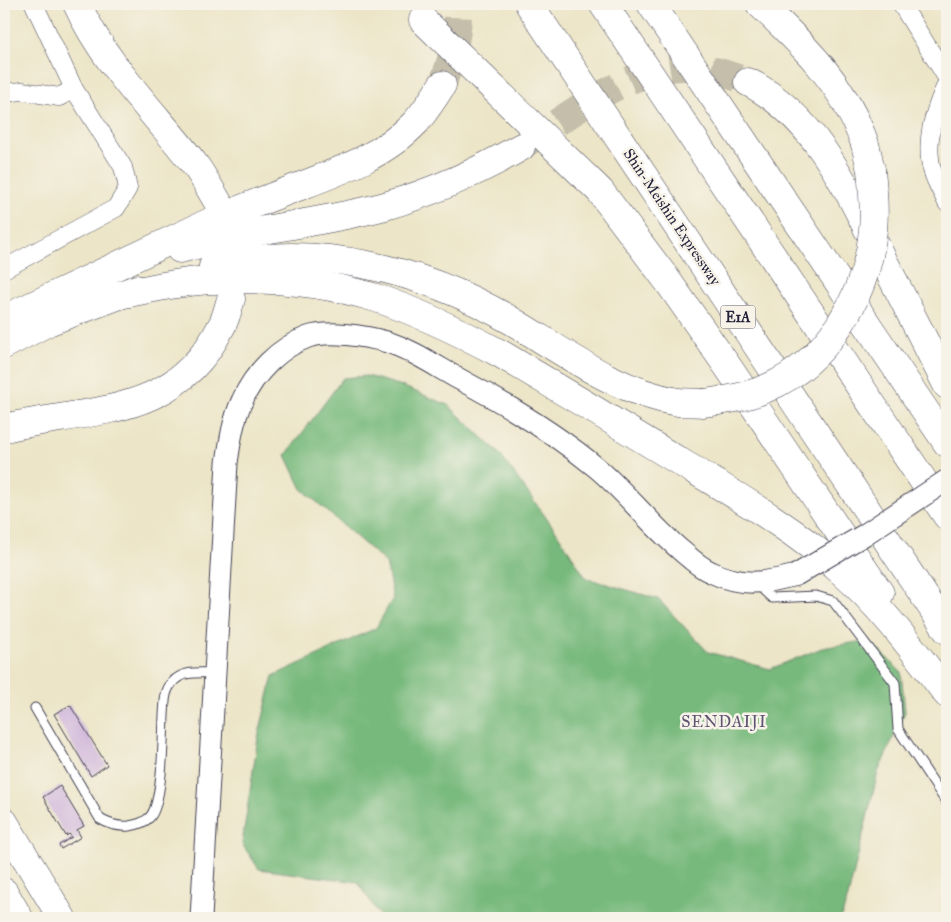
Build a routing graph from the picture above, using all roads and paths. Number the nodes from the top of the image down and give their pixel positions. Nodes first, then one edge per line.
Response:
1 (34, 4) edge
2 (77, 4) edge
3 (529, 4) edge
4 (603, 4) edge
5 (651, 4) edge
6 (760, 4) edge
7 (901, 4) edge
8 (423, 20) dead end
9 (947, 78) edge
10 (748, 82) tunnel mouth
11 (947, 83) edge
12 (442, 84) tunnel mouth
13 (74, 89) junction
14 (4, 93) edge
15 (521, 147) tunnel mouth
16 (947, 203) edge
17 (219, 204) dead end
18 (116, 266) junction
19 (4, 269) edge
20 (119, 295) junction
21 (231, 299) dead end
22 (4, 319) edge
23 (4, 345) edge
24 (947, 385) edge
25 (4, 428) edge
26 (947, 442) edge
27 (947, 480) edge
28 (947, 516) edge
29 (757, 584) junction
30 (947, 630) edge
31 (215, 673) junction
32 (947, 694) edge
33 (35, 708) dead end
34 (947, 803) edge
35 (4, 822) edge
36 (4, 892) edge
37 (20, 918) edge
38 (62, 918) edge
39 (201, 918) edge

1 - 13 street
2 - 17 highway
3 - 30 highway, Shin-Meishin Expressway / E1A
4 - 28 highway
5 - 26 highway
6 - 20 highway, bridge
7 - 9 street
8 - 32 highway
10 - 24 highway
11 - 16 street
12 - 18 highway
13 - 14 street
13 - 19 street
15 - 18 highway
18 - 22 highway
20 - 23 highway
20 - 32 highway
21 - 25 highway
27 - 29 street, bridge
29 - 31 street
29 - 34 lane
31 - 33 lane
31 - 39 street
35 - 38 highway
36 - 37 highway

